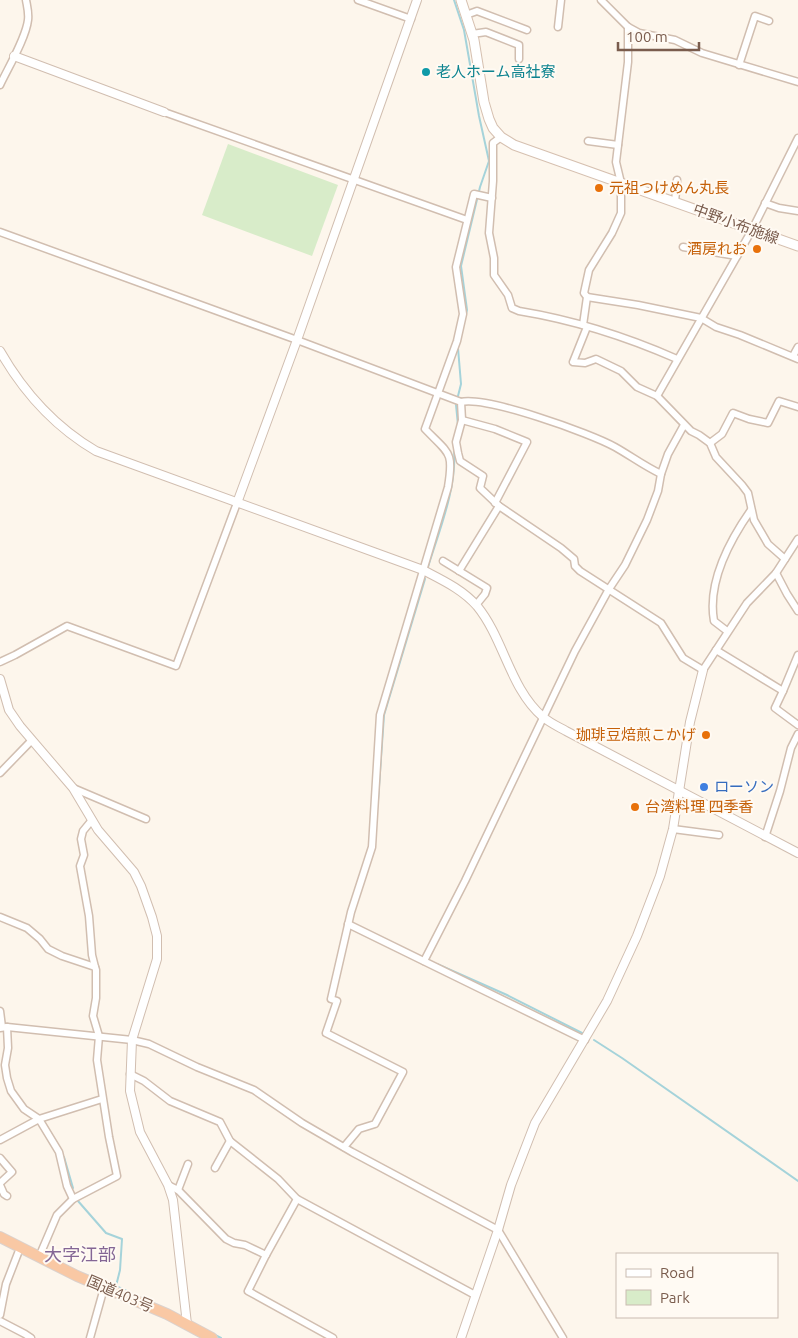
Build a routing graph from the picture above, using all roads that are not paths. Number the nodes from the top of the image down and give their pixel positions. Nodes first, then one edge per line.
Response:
1 (26, 0) edge
2 (358, 0) edge
3 (418, 0) edge
4 (461, 0) edge
5 (561, 0) edge
6 (601, 0) edge
7 (466, 15) junction
8 (411, 19) junction
9 (769, 21) dead end
10 (558, 27) dead end
11 (628, 27) junction
12 (527, 30) dead end
13 (472, 34) junction
14 (14, 56) junction
15 (519, 59) dead end
16 (739, 65) junction
17 (798, 82) edge
18 (0, 85) edge
19 (164, 112) joint
20 (501, 137) junction
21 (798, 138) edge
22 (588, 141) dead end
23 (618, 145) junction
24 (354, 179) junction
25 (677, 180) dead end
26 (621, 184) junction
27 (492, 198) junction
28 (674, 202) junction
29 (765, 203) junction
30 (798, 211) edge
31 (467, 220) junction
32 (752, 230) junction
33 (0, 232) edge
34 (683, 246) dead end
35 (798, 246) edge
36 (737, 256) junction
37 (587, 297) junction
38 (701, 318) junction
39 (585, 326) junction
40 (297, 340) junction
41 (798, 347) edge
42 (0, 351) edge
43 (795, 357) edge
44 (677, 359) junction
45 (3, 363) edge
46 (438, 393) junction
47 (657, 396) junction
48 (461, 402) junction
49 (798, 407) edge
50 (462, 420) junction
51 (684, 425) junction
52 (710, 443) junction
53 (662, 474) junction
54 (237, 503) junction
55 (497, 504) junction
56 (751, 510) junction
57 (798, 540) edge
58 (785, 559) junction
59 (443, 561) dead end
60 (422, 570) junction
61 (459, 571) junction
62 (776, 573) junction
63 (609, 589) junction
64 (476, 605) junction
65 (798, 611) edge
66 (728, 631) junction
67 (716, 650) junction
68 (798, 655) edge
69 (0, 662) edge
70 (703, 670) junction
71 (0, 679) edge
72 (783, 691) junction
73 (543, 717) junction
74 (798, 725) edge
75 (798, 734) edge
76 (32, 740) junction
77 (0, 773) edge
78 (73, 788) junction
79 (678, 791) junction
80 (146, 819) dead end
81 (92, 820) junction
82 (673, 829) junction
83 (719, 835) dead end
84 (765, 837) junction
85 (798, 854) edge
86 (0, 917) edge
87 (348, 924) junction
88 (424, 961) junction
89 (95, 967) junction
90 (0, 1011) edge
91 (3, 1027) edge
92 (99, 1036) junction
93 (132, 1040) junction
94 (585, 1040) junction
95 (130, 1074) junction
96 (102, 1098) junction
97 (39, 1119) junction
98 (0, 1140) edge
99 (230, 1141) junction
100 (344, 1147) junction
101 (0, 1158) edge
102 (188, 1164) dead end
103 (215, 1168) dead end
104 (0, 1184) edge
105 (168, 1185) junction
106 (178, 1190) junction
107 (7, 1196) dead end
108 (73, 1199) junction
109 (298, 1199) junction
110 (498, 1230) junction
111 (0, 1237) edge
112 (20, 1248) junction
113 (266, 1255) junction
114 (39, 1257) junction
115 (104, 1288) junction
116 (475, 1295) junction
117 (0, 1316) edge
118 (0, 1321) edge
119 (187, 1324) junction
120 (196, 1334) edge
121 (30, 1338) edge
122 (90, 1338) edge
123 (212, 1338) edge
124 (333, 1338) edge
125 (461, 1338) edge
126 (562, 1338) edge

1 - 14 street
2 - 8 street
3 - 8 street
4 - 7 main road
5 - 10 street
6 - 11 street
7 - 12 street
7 - 13 main road
8 - 24 street
9 - 16 street
11 - 16 street
11 - 23 street
13 - 15 street
13 - 20 main road
14 - 18 street
14 - 19 street
16 - 17 street
19 - 24 street
20 - 26 main road, 中野小布施線
20 - 27 street
21 - 29 street
22 - 23 street
23 - 26 street
24 - 31 street
24 - 40 street
25 - 28 street
26 - 28 main road, 中野小布施線
26 - 37 street
27 - 31 street
27 - 39 street
28 - 32 main road, 中野小布施線
29 - 30 street
29 - 32 street
31 - 46 street
32 - 35 main road, 中野小布施線
32 - 36 street
33 - 40 street
34 - 36 street
36 - 38 street
37 - 38 street
37 - 39 street
38 - 43 street
38 - 44 street
39 - 44 street
39 - 47 street
40 - 46 street
40 - 54 street
41 - 43 street
42 - 45 street
44 - 47 street
45 - 54 street
46 - 48 street
46 - 60 street
47 - 51 street
48 - 50 street
48 - 53 street
49 - 52 street
50 - 55 street
50 - 55 street
51 - 52 street
51 - 53 street
52 - 56 street
53 - 63 street
54 - 60 street
54 - 69 street
55 - 61 street
55 - 63 street
56 - 58 street
56 - 66 street
57 - 58 street
58 - 62 street
59 - 61 street
60 - 64 street
60 - 87 street
61 - 64 street
62 - 65 street
62 - 66 street
63 - 70 street
63 - 73 street
64 - 73 street
66 - 67 street
67 - 70 street
67 - 72 street
68 - 72 street
70 - 79 street
71 - 76 street
72 - 74 street
73 - 79 street
73 - 88 street
75 - 84 street
76 - 77 street
76 - 78 street
78 - 80 street
78 - 81 street
79 - 82 street
79 - 84 street
81 - 89 street
81 - 93 street
82 - 83 street
82 - 94 street
84 - 85 street
86 - 89 street
87 - 88 street
87 - 100 street
88 - 94 street
89 - 92 street
90 - 91 street
91 - 92 street
91 - 97 street
92 - 93 street
92 - 96 street
93 - 95 street
93 - 100 street
94 - 110 street
95 - 99 street
95 - 105 street
96 - 97 street
96 - 108 street
97 - 98 street
97 - 108 street
99 - 103 street
99 - 109 street
100 - 110 street
101 - 104 street
102 - 106 street
104 - 107 street
105 - 106 street
105 - 119 street
106 - 113 street
108 - 114 street
109 - 113 street
109 - 116 street
110 - 116 street
110 - 126 street
111 - 112 highway, 国道403号
112 - 114 highway, 国道403号
112 - 117 street
113 - 124 street
114 - 115 highway, 国道403号
115 - 119 highway, 国道403号
115 - 122 street
116 - 125 street
118 - 121 street
119 - 120 highway, 国道403号
120 - 123 highway, 国道403号

